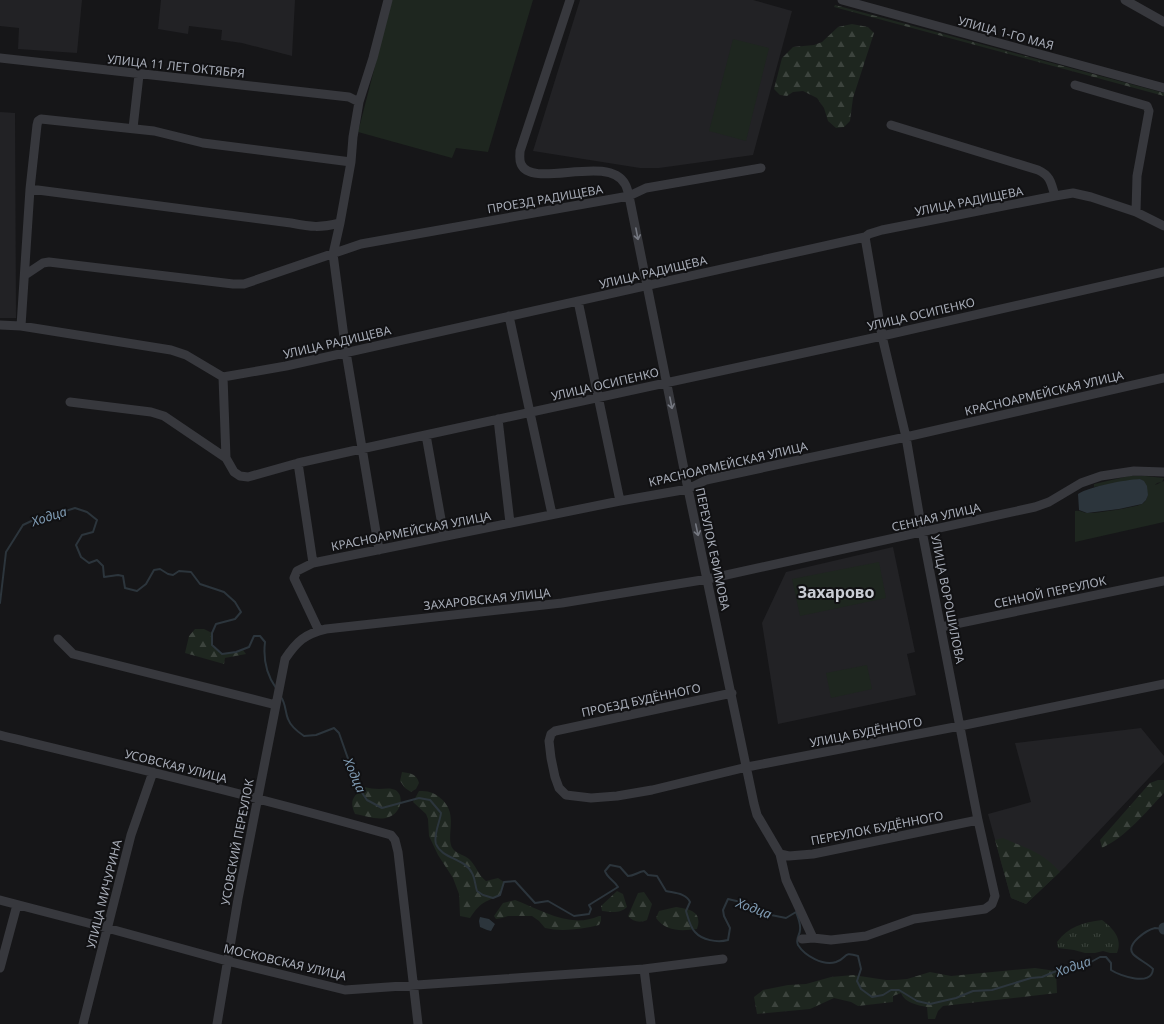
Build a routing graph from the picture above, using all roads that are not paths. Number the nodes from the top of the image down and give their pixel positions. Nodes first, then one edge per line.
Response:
1 (388, 0) edge
2 (570, 0) edge
3 (842, 0) edge
4 (1126, 0) edge
5 (1164, 22) edge
6 (0, 58) edge
7 (139, 75) junction
8 (1075, 86) dead end
9 (1164, 88) edge
10 (359, 102) junction
11 (891, 125) dead end
12 (133, 128) junction
13 (351, 162) junction
14 (761, 168) dead end
15 (30, 190) junction
16 (629, 196) junction
17 (1055, 196) junction
18 (1136, 212) junction
19 (340, 223) junction
20 (1164, 226) edge
21 (865, 237) junction
22 (333, 254) junction
23 (1164, 272) edge
24 (25, 275) junction
25 (647, 286) junction
26 (578, 301) junction
27 (509, 316) junction
28 (0, 325) edge
29 (21, 326) junction
30 (882, 336) junction
31 (346, 352) junction
32 (223, 377) junction
33 (1164, 378) edge
34 (667, 382) junction
35 (597, 398) junction
36 (70, 402) dead end
37 (530, 412) junction
38 (498, 419) junction
39 (426, 435) junction
40 (906, 437) junction
41 (362, 449) junction
42 (226, 458) junction
43 (298, 463) junction
44 (1164, 472) edge
45 (688, 488) junction
46 (620, 501) junction
47 (552, 514) junction
48 (510, 523) junction
49 (922, 532) junction
50 (444, 536) junction
51 (379, 550) junction
52 (313, 563) junction
53 (708, 580) junction
54 (1164, 581) edge
55 (941, 627) junction
56 (319, 631) junction
57 (58, 639) dead end
58 (284, 665) joint
59 (1164, 684) edge
60 (732, 693) junction
61 (276, 701) junction
62 (960, 726) junction
63 (0, 735) edge
64 (747, 767) junction
65 (153, 772) junction
66 (572, 796) joint
67 (257, 799) junction
68 (978, 820) junction
69 (780, 854) junction
70 (0, 900) edge
71 (17, 905) junction
72 (107, 928) junction
73 (814, 938) junction
74 (802, 939) dead end
75 (723, 959) dead end
76 (227, 961) junction
77 (0, 968) edge
78 (644, 969) junction
79 (414, 985) junction
80 (83, 1024) edge
81 (217, 1024) edge
82 (418, 1024) edge
83 (651, 1024) edge

1 - 10 street
2 - 16 street, ПЕРЕУЛОК ЕФИМОВА
3 - 9 street, УЛИЦА 1-ГО МАЯ
4 - 5 street
6 - 7 street, УЛИЦА 11 ЛЕТ ОКТЯБРЯ
7 - 10 street, УЛИЦА 11 ЛЕТ ОКТЯБРЯ
7 - 12 street
8 - 18 street
10 - 13 street
11 - 17 street
12 - 13 street
12 - 15 street
13 - 19 street
14 - 16 street, ПРОЕЗД РАДИЩЕВА
15 - 19 street
15 - 24 street
16 - 22 street, ПРОЕЗД РАДИЩЕВА
16 -> 25 street, ПЕРЕУЛОК ЕФИМОВА
17 - 18 street, УЛИЦА РАДИЩЕВА
17 - 21 street, УЛИЦА РАДИЩЕВА
18 - 20 street, УЛИЦА РАДИЩЕВА
19 - 22 street
21 - 25 street, УЛИЦА РАДИЩЕВА
21 - 30 street, УЛИЦА ВОРОШИЛОВА
22 - 24 street, ПРОЕЗД РАДИЩЕВА
22 - 31 street
23 - 30 street, УЛИЦА ОСИПЕНКО
24 - 29 street
25 - 26 street, УЛИЦА РАДИЩЕВА
25 - 34 street, ПЕРЕУЛОК ЕФИМОВА
26 - 27 street, УЛИЦА РАДИЩЕВА
26 - 35 street
27 - 31 street, УЛИЦА РАДИЩЕВА
27 - 37 street
28 - 29 street
29 - 32 street
30 - 34 street, УЛИЦА ОСИПЕНКО
30 - 40 street, УЛИЦА ВОРОШИЛОВА
31 - 32 street, УЛИЦА РАДИЩЕВА
31 - 41 street
32 - 42 street
33 - 40 street, КРАСНОАРМЕЙСКАЯ УЛИЦА
34 - 35 street, УЛИЦА ОСИПЕНКО
34 -> 45 street, ПЕРЕУЛОК ЕФИМОВА
35 - 37 street, УЛИЦА ОСИПЕНКО
35 - 46 street
36 - 42 street, УЛИЦА ОСИПЕНКО
37 - 38 street, УЛИЦА ОСИПЕНКО
37 - 47 street
38 - 39 street, УЛИЦА ОСИПЕНКО
38 - 48 street
39 - 41 street, УЛИЦА ОСИПЕНКО
39 - 50 street
40 - 45 street, КРАСНОАРМЕЙСКАЯ УЛИЦА
40 - 49 street, УЛИЦА ВОРОШИЛОВА
41 - 43 street, УЛИЦА ОСИПЕНКО
41 - 51 street
42 - 43 street, УЛИЦА ОСИПЕНКО
43 - 52 street
44 - 49 street, СЕННАЯ УЛИЦА
45 - 46 street, КРАСНОАРМЕЙСКАЯ УЛИЦА
45 -> 53 street, ПЕРЕУЛОК ЕФИМОВА
46 - 47 street, КРАСНОАРМЕЙСКАЯ УЛИЦА
47 - 48 street, КРАСНОАРМЕЙСКАЯ УЛИЦА
48 - 50 street, КРАСНОАРМЕЙСКАЯ УЛИЦА
49 - 53 street, СЕННАЯ УЛИЦА
49 - 55 street, УЛИЦА ВОРОШИЛОВА
50 - 51 street, КРАСНОАРМЕЙСКАЯ УЛИЦА
51 - 52 street, КРАСНОАРМЕЙСКАЯ УЛИЦА
52 - 56 street, КРАСНОАРМЕЙСКАЯ УЛИЦА
53 - 56 street, ЗАХАРОВСКАЯ УЛИЦА
53 - 60 street, ПЕРЕУЛОК ЕФИМОВА
54 - 55 street, СЕННОЙ ПЕРЕУЛОК
55 - 62 street, УЛИЦА ВОРОШИЛОВА
56 - 58 street, ЗАХАРОВСКАЯ УЛИЦА
57 - 61 street
58 - 61 street, УСОВСКИЙ ПЕРЕУЛОК
59 - 62 street, УЛИЦА БУДЁННОГО
60 - 64 street, ПЕРЕУЛОК ЕФИМОВА
60 - 66 street, ПРОЕЗД БУДЁННОГО
61 - 67 street, УСОВСКИЙ ПЕРЕУЛОК
62 - 64 street, УЛИЦА БУДЁННОГО
62 - 68 street, УЛИЦА ВОРОШИЛОВА
63 - 65 street, УСОВСКАЯ УЛИЦА
64 - 66 street, УЛИЦА БУДЁННОГО
64 - 69 street, ПЕРЕУЛОК ЕФИМОВА
65 - 67 street, УСОВСКАЯ УЛИЦА
65 - 72 street, УЛИЦА МИЧУРИНА
67 - 76 street, УСОВСКИЙ ПЕРЕУЛОК
67 - 79 street, УСОВСКАЯ УЛИЦА
68 - 69 street, ПЕРЕУЛОК БУДЁННОГО
68 - 73 street, УЛИЦА ВОРОШИЛОВА
69 - 73 street, ПЕРЕУЛОК ЕФИМОВА
70 - 71 street, МОСКОВСКАЯ УЛИЦА
71 - 72 street, МОСКОВСКАЯ УЛИЦА
71 - 77 street
72 - 76 street, МОСКОВСКАЯ УЛИЦА
72 - 80 street, УЛИЦА МИЧУРИНА
73 - 74 street
75 - 78 street, МОСКОВСКАЯ УЛИЦА
76 - 79 street, МОСКОВСКАЯ УЛИЦА
76 - 81 street, УСОВСКИЙ ПЕРЕУЛОК
78 - 79 street, МОСКОВСКАЯ УЛИЦА
78 - 83 street
79 - 82 street

